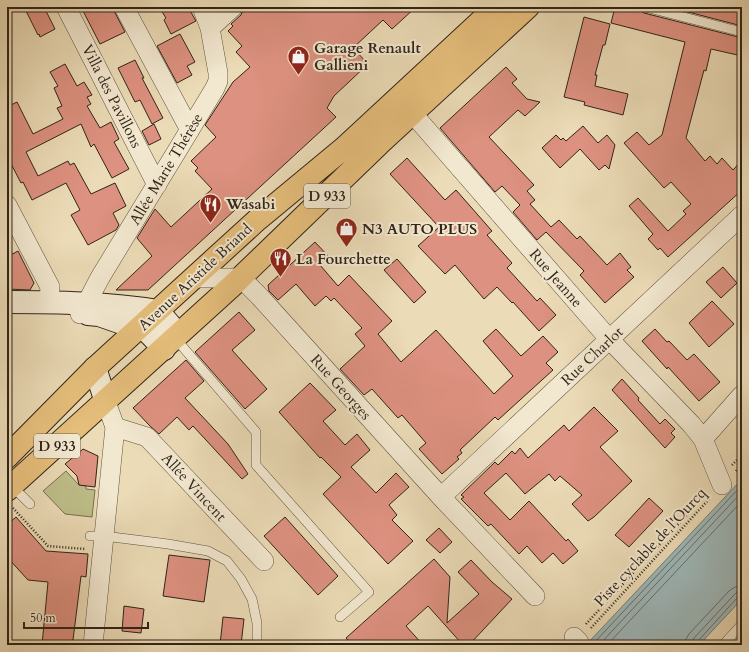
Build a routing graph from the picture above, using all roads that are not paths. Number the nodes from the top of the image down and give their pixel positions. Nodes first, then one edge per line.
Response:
1 (66, 7) edge
2 (124, 7) edge
3 (202, 7) edge
4 (233, 7) edge
5 (496, 7) edge
6 (528, 7) edge
7 (645, 7) edge
8 (210, 28) junction
9 (742, 32) edge
10 (413, 114) junction
11 (190, 130) junction
12 (157, 185) junction
13 (7, 205) edge
14 (742, 215) edge
15 (194, 278) junction
16 (241, 278) junction
17 (7, 302) edge
18 (49, 302) junction
19 (84, 309) junction
20 (158, 311) junction
21 (7, 313) edge
22 (142, 326) junction
23 (610, 340) junction
24 (170, 343) junction
25 (95, 368) junction
26 (742, 395) edge
27 (106, 402) junction
28 (115, 427) junction
29 (702, 439) junction
30 (7, 457) edge
31 (721, 482) road end
32 (10, 494) edge
33 (441, 497) junction
34 (30, 504) dead end
35 (99, 541) junction
36 (264, 562) dead end
37 (535, 596) dead end
38 (340, 617) dead end
39 (742, 624) edge
40 (93, 645) edge
41 (257, 645) edge
42 (723, 645) edge

1 - 12 street, Villa des Pavillons
2 - 11 street
3 - 8 street, Allée Marie Thérèse
4 - 8 street
5 - 15 main road, Avenue Aristide Briand / D 933
6 - 10 main road, Avenue Aristide Briand / D 933
7 - 9 lane
8 - 11 street, Allée Marie Thérèse
10 - 16 main road, Avenue Aristide Briand / D 933
10 - 23 street, Rue Jeanne
11 - 12 street, Allée Marie Thérèse
12 - 19 street, Allée Marie Thérèse
13 - 18 street
14 - 23 street, Rue Charlot
15 - 16 street
15 - 20 main road, Avenue Aristide Briand / D 933
16 - 24 main road, Avenue Aristide Briand / D 933
16 - 33 street, Rue Georges
17 - 18 main road
18 - 19 main road
19 - 20 main road
19 - 21 main road
19 - 22 main road
20 - 22 main road, Avenue Aristide Briand / D 933
20 - 24 main road
22 - 24 main road
22 - 25 main road, Avenue Aristide Briand / D 933
23 - 29 street, Rue Jeanne
23 - 33 street, Rue Charlot
24 - 27 main road, Avenue Aristide Briand / D 933
24 - 38 lane
25 - 27 main road
25 - 30 main road, Avenue Aristide Briand / D 933
26 - 29 street
27 - 28 street
27 - 32 main road, Avenue Aristide Briand / D 933
28 - 35 street
28 - 36 street, Allée Vincent
29 - 31 street, Rue Jeanne
32 - 34 lane
33 - 37 street, Rue Georges
35 - 40 street
35 - 41 lane
39 - 42 lane

